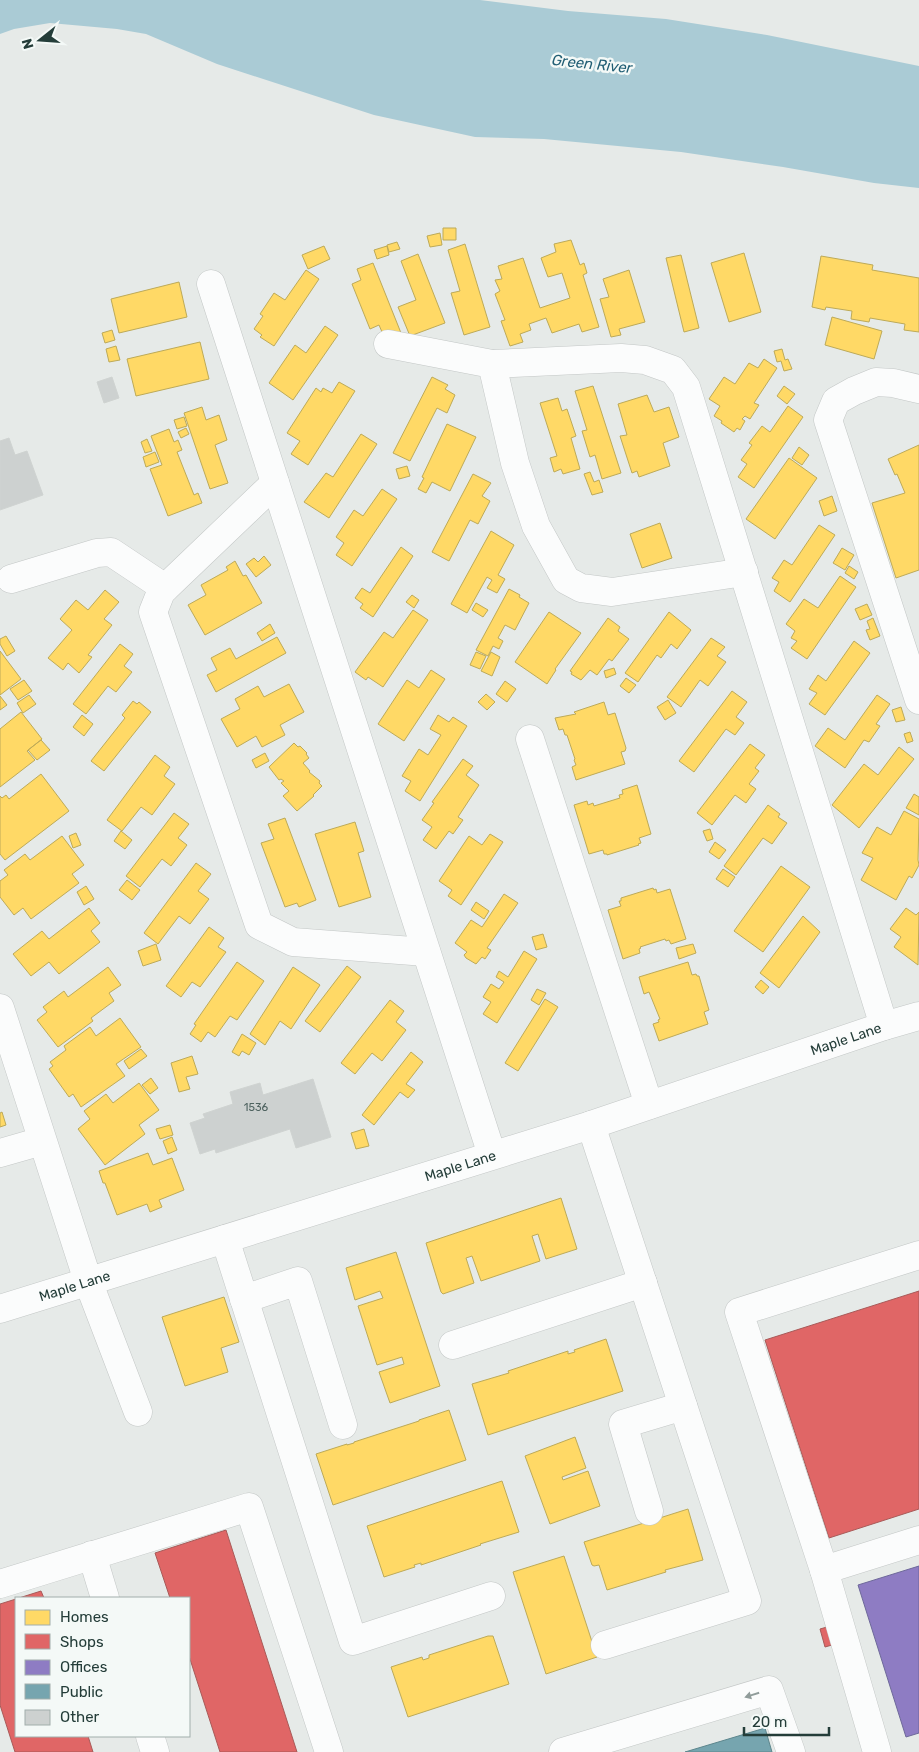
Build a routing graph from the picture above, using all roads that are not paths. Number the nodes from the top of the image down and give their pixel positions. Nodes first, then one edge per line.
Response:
1 (211, 284) dead end
2 (388, 344) dead end
3 (492, 364) junction
4 (919, 389) edge
5 (275, 483) junction
6 (744, 572) junction
7 (11, 579) dead end
8 (165, 588) junction
9 (919, 700) edge
10 (530, 739) dead end
11 (426, 952) junction
12 (0, 1008) edge
13 (919, 1016) edge
14 (884, 1026) junction
15 (648, 1105) junction
16 (591, 1125) junction
17 (42, 1141) junction
18 (0, 1153) edge
19 (492, 1155) junction
20 (225, 1239) junction
21 (919, 1255) edge
22 (88, 1281) junction
23 (643, 1284) junction
24 (244, 1299) junction
25 (0, 1309) edge
26 (453, 1345) dead end
27 (683, 1406) junction
28 (138, 1412) dead end
29 (342, 1425) dead end
30 (649, 1511) dead end
31 (919, 1540) edge
32 (92, 1555) junction
33 (824, 1570) junction
34 (0, 1584) edge
35 (491, 1596) dead end
36 (105, 1597) edge
37 (605, 1645) dead end
38 (150, 1737) edge
39 (155, 1752) edge
40 (329, 1752) edge
41 (563, 1752) edge
42 (792, 1752) edge
43 (877, 1752) edge

1 - 5 street
2 - 3 street
3 - 6 street
3 - 6 street
4 - 9 street
5 - 8 street
5 - 11 street
6 - 14 street
7 - 8 street
8 - 11 street
10 - 15 street
11 - 19 street
12 - 17 street
13 - 14 street, Maple Lane
14 - 15 street, Maple Lane
15 - 16 street, Maple Lane
16 - 19 street, Maple Lane
16 - 23 street
17 - 18 street
17 - 22 street
19 - 20 street, Maple Lane
20 - 22 street, Maple Lane
20 - 24 street
21 - 33 street
22 - 25 street, Maple Lane
22 - 28 street
23 - 26 street
23 - 27 street
24 - 29 street
24 - 35 street
27 - 30 street
27 - 37 street
31 - 33 street
32 - 34 street
32 - 36 street
32 - 40 street
33 - 43 street
38 - 39 street
42 -> 41 street

